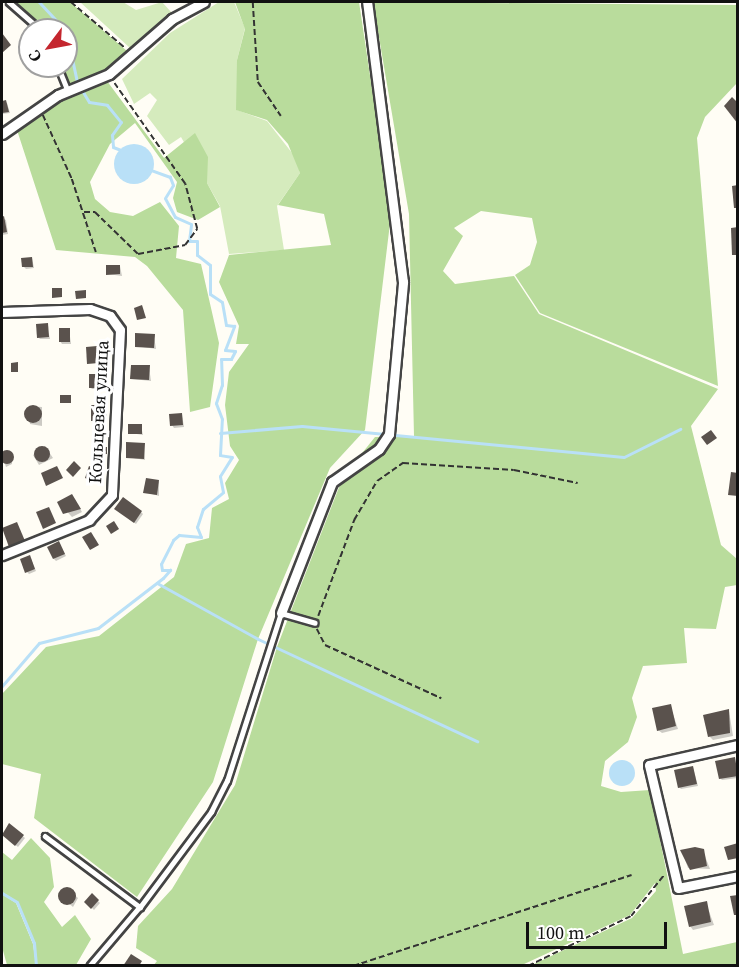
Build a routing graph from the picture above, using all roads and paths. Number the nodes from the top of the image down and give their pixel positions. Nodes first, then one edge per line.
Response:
1 (9, 2) edge
2 (71, 2) edge
3 (204, 2) edge
4 (253, 2) edge
5 (367, 2) edge
6 (27, 18) edge
7 (131, 54) junction
8 (109, 74) junction
9 (63, 78) edge
10 (68, 91) junction
11 (40, 106) junction
12 (281, 116) dead end
13 (2, 134) edge
14 (84, 212) junction
15 (96, 252) dead end
16 (2, 312) edge
17 (578, 483) dead end
18 (2, 555) edge
19 (281, 613) junction
20 (315, 623) junction
21 (441, 698) dead end
22 (738, 745) edge
23 (45, 836) dead end
24 (632, 875) dead end
25 (664, 875) dead end
26 (738, 876) edge
27 (140, 907) junction
28 (90, 966) edge
29 (353, 966) edge
30 (528, 966) edge

1 - 6 lane
2 - 7 path
3 - 7 street
4 - 12 path
5 - 19 street
7 - 8 street
8 - 10 street
8 - 14 path
9 - 10 lane
10 - 11 street
11 - 13 street
11 - 14 path
14 - 15 path
16 - 18 street, Кольцевая улица
17 - 20 path
19 - 20 lane
19 - 27 lane
20 - 21 path
22 - 26 street
23 - 27 lane
24 - 29 path
25 - 30 path
27 - 28 lane

